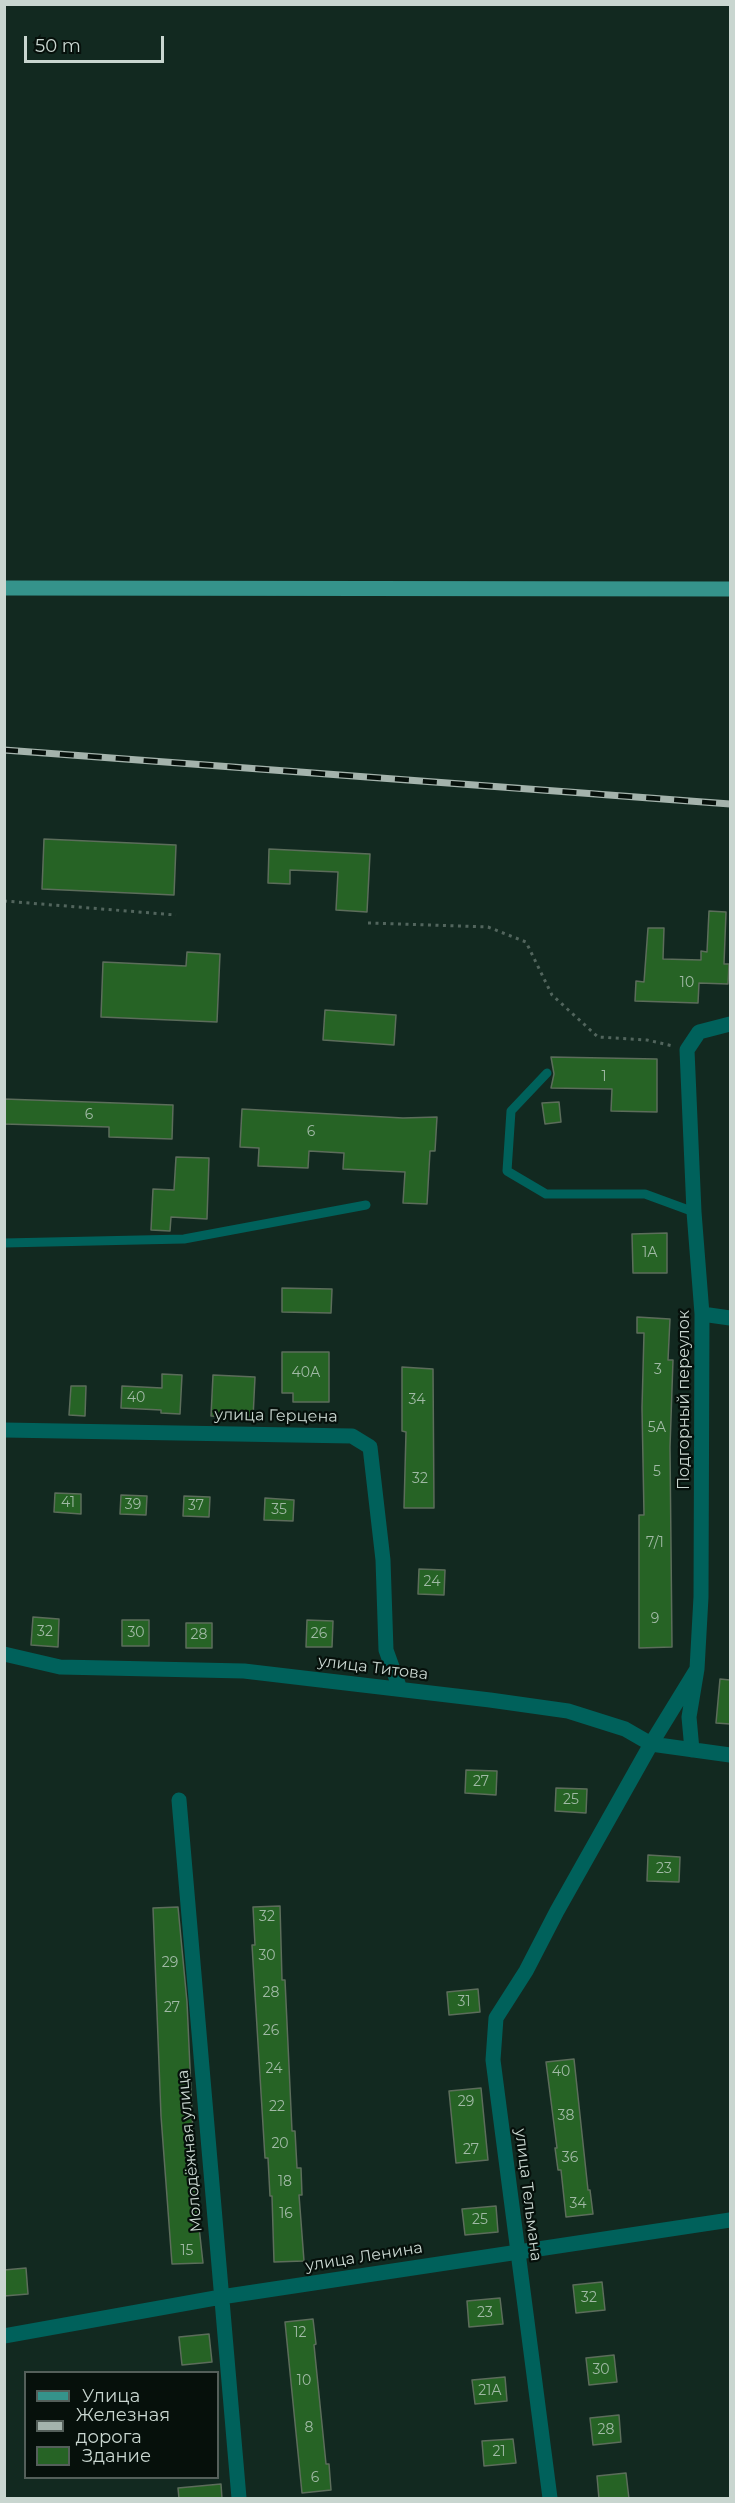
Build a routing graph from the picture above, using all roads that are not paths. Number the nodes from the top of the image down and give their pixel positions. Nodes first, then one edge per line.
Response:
1 (4, 588) edge
2 (730, 589) edge
3 (730, 1024) edge
4 (547, 1073) dead end
5 (366, 1205) dead end
6 (694, 1212) junction
7 (4, 1243) edge
8 (702, 1314) junction
9 (730, 1318) edge
10 (4, 1430) edge
11 (4, 1654) edge
12 (697, 1670) junction
13 (400, 1689) junction
14 (651, 1744) junction
15 (692, 1750) junction
16 (730, 1755) edge
17 (179, 1800) dead end
18 (730, 2220) edge
19 (516, 2252) junction
20 (221, 2297) junction
21 (4, 2336) edge
22 (239, 2499) edge
23 (550, 2499) edge

1 - 2 main road
3 - 6 street, Подгорный переулок
4 - 6 lane
5 - 7 lane
6 - 8 street, Подгорный переулок
8 - 9 street
8 - 12 street, Подгорный переулок
10 - 13 street, улица Герцена
11 - 13 street, улица Титова
12 - 14 street, улица Тельмана
12 - 15 street, Подгорный переулок
13 - 14 street, улица Титова
14 - 15 street, улица Титова
14 - 19 street, улица Тельмана
15 - 16 street, улица Титова
17 - 20 street, Молодёжная улица
18 - 19 street, улица Ленина
19 - 20 street, улица Ленина
19 - 23 street, улица Тельмана
20 - 21 street, улица Ленина
20 - 22 street, Молодёжная улица

